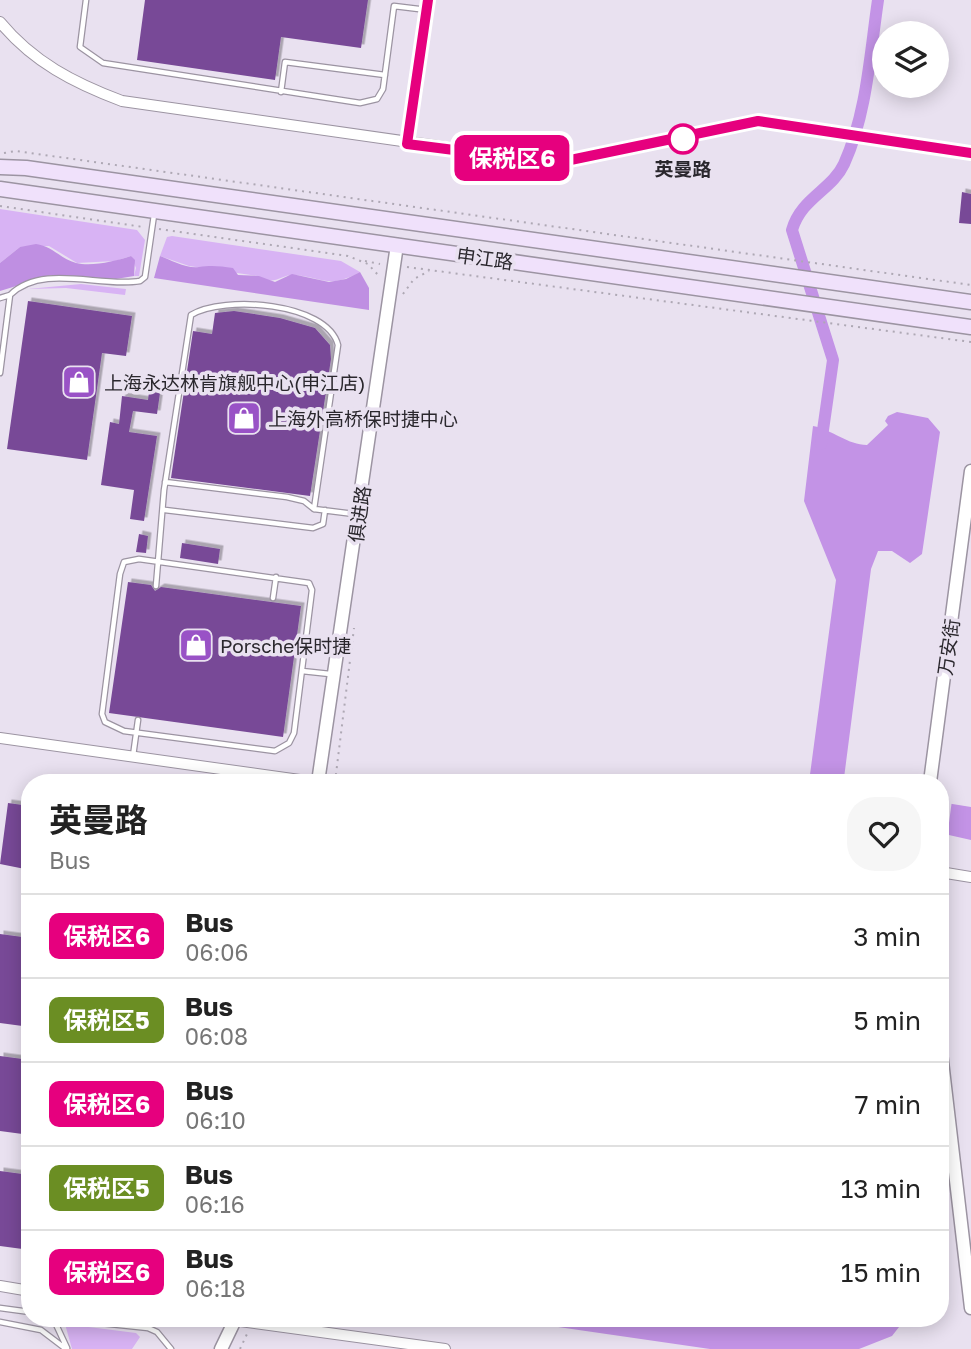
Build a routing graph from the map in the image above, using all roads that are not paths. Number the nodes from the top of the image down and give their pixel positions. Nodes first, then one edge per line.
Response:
1 (86, 0) edge
2 (428, 5) edge
3 (0, 22) edge
4 (385, 75) junction
5 (281, 92) junction
6 (407, 144) junction
7 (971, 153) edge
8 (0, 167) edge
9 (0, 190) edge
10 (155, 213) junction
11 (397, 245) junction
12 (10, 295) junction
13 (0, 298) edge
14 (971, 302) edge
15 (971, 327) edge
16 (0, 373) edge
17 (971, 471) edge
18 (166, 482) junction
19 (314, 509) junction
20 (165, 510) junction
21 (325, 510) junction
22 (359, 515) junction
23 (158, 561) junction
24 (276, 577) junction
25 (156, 586) dead end
26 (273, 598) dead end
27 (302, 671) junction
28 (330, 674) dead end
29 (138, 720) dead end
30 (136, 732) junction
31 (0, 738) edge
32 (133, 757) junction
33 (257, 774) edge
34 (317, 774) edge
35 (931, 774) edge
36 (949, 873) edge
37 (971, 877) edge
38 (949, 1121) edge
39 (0, 1286) edge
40 (21, 1290) edge
41 (0, 1308) edge
42 (971, 1308) edge
43 (21, 1311) edge
44 (0, 1322) edge
45 (21, 1325) edge
46 (31, 1327) edge
47 (57, 1327) edge
48 (138, 1327) edge
49 (232, 1327) edge
50 (283, 1327) edge
51 (67, 1349) edge
52 (171, 1349) edge
53 (221, 1349) edge
54 (446, 1349) edge

1 - 5 lane
2 - 4 lane
2 - 6 street
3 - 6 street
4 - 5 lane
4 - 5 lane
6 - 7 street
8 - 14 main road, 申江路
9 - 10 main road, 申江路
10 - 11 main road, 申江路
10 - 12 lane
11 - 15 main road, 申江路
11 - 22 street, 俱进路
12 - 13 lane
12 - 16 lane
17 - 35 street, 万安街
18 - 19 lane
18 - 19 lane
18 - 20 lane
19 - 21 lane
20 - 21 lane
20 - 23 lane
21 - 22 lane
22 - 34 street, 俱进路
23 - 24 lane
23 - 25 lane
23 - 30 lane
24 - 26 lane
24 - 27 lane
27 - 28 lane
27 - 30 lane
29 - 30 lane
30 - 32 lane
31 - 32 street
32 - 33 street
36 - 37 street
38 - 42 street
39 - 40 street
41 - 43 lane
44 - 45 lane
46 - 51 lane
47 - 51 lane
48 - 52 lane
49 - 53 street
50 - 54 street

